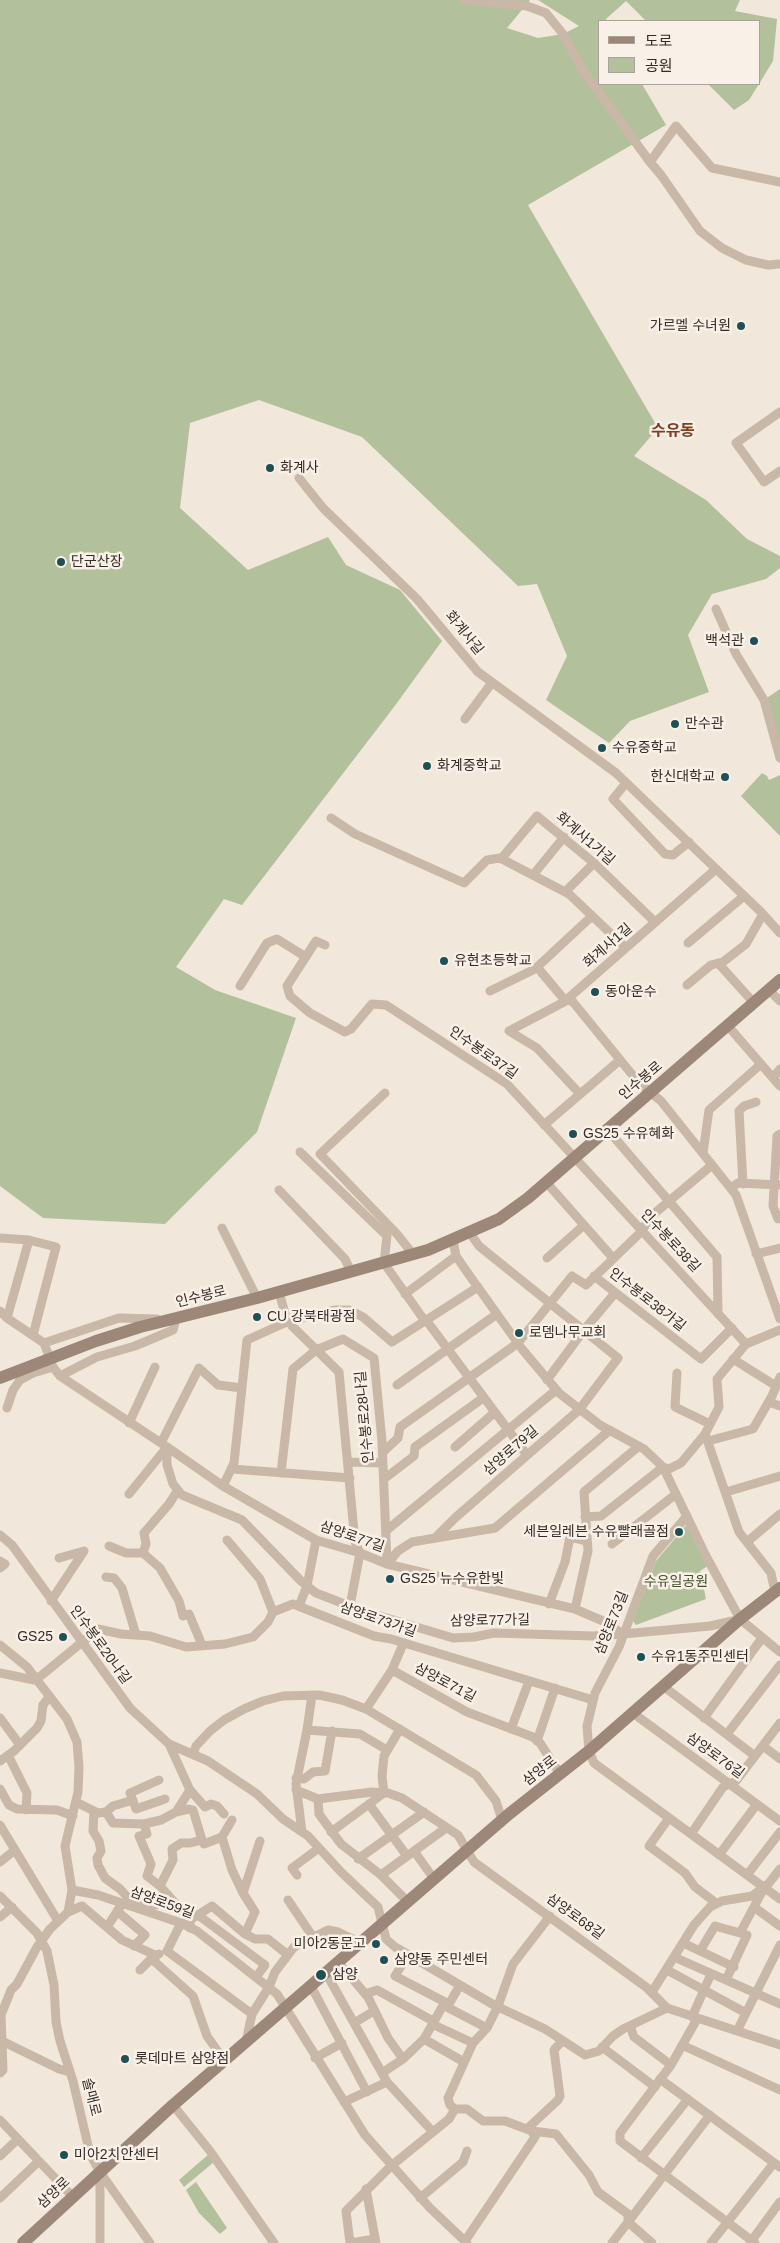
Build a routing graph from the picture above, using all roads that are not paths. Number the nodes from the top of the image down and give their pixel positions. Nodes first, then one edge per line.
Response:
1 (464, 0) edge
2 (650, 162) junction
3 (780, 182) edge
4 (780, 264) edge
5 (780, 412) edge
6 (780, 471) edge
7 (299, 478) dead end
8 (716, 609) dead end
9 (491, 684) junction
10 (465, 719) dead end
11 (780, 758) edge
12 (626, 783) junction
13 (332, 818) dead end
14 (564, 837) junction
15 (689, 842) junction
16 (501, 859) junction
17 (594, 863) junction
18 (716, 869) junction
19 (533, 875) junction
20 (566, 892) junction
21 (744, 896) junction
22 (763, 914) junction
23 (592, 916) junction
24 (655, 922) junction
25 (780, 933) edge
26 (688, 943) dead end
27 (325, 945) dead end
28 (626, 948) junction
29 (306, 957) junction
30 (718, 963) junction
31 (537, 967) junction
32 (780, 980) edge
33 (687, 985) dead end
34 (240, 986) dead end
35 (769, 990) junction
36 (490, 991) dead end
37 (568, 999) junction
38 (780, 1001) edge
39 (754, 1003) junction
40 (728, 1026) junction
41 (620, 1060) junction
42 (761, 1064) junction
43 (780, 1069) edge
44 (773, 1078) junction
45 (780, 1086) edge
46 (385, 1093) dead end
47 (650, 1093) junction
48 (580, 1094) junction
49 (756, 1102) dead end
50 (544, 1124) junction
51 (607, 1129) junction
52 (780, 1134) edge
53 (300, 1152) dead end
54 (703, 1153) junction
55 (574, 1158) junction
56 (712, 1165) junction
57 (546, 1182) junction
58 (743, 1184) junction
59 (778, 1185) edge
60 (730, 1188) junction
61 (279, 1190) dead end
62 (669, 1201) junction
63 (778, 1219) dead end
64 (584, 1225) junction
65 (222, 1228) dead end
66 (642, 1231) junction
67 (470, 1233) junction
68 (0, 1238) edge
69 (29, 1240) junction
70 (453, 1240) junction
71 (780, 1248) edge
72 (412, 1253) junction
73 (756, 1254) junction
74 (456, 1256) junction
75 (547, 1258) dead end
76 (612, 1258) junction
77 (384, 1263) junction
78 (351, 1272) junction
79 (594, 1276) junction
80 (478, 1288) junction
81 (279, 1292) junction
82 (615, 1293) junction
83 (405, 1294) junction
84 (257, 1298) junction
85 (551, 1304) junction
86 (0, 1311) edge
87 (498, 1314) junction
88 (718, 1314) junction
89 (7, 1318) junction
90 (176, 1319) junction
91 (780, 1319) edge
92 (289, 1321) junction
93 (426, 1321) junction
94 (732, 1328) junction
95 (584, 1330) junction
96 (780, 1330) edge
97 (33, 1335) junction
98 (44, 1343) junction
99 (518, 1343) junction
100 (746, 1344) junction
101 (316, 1350) junction
102 (448, 1350) junction
103 (733, 1359) junction
104 (154, 1367) dead end
105 (57, 1372) junction
106 (677, 1373) dead end
107 (0, 1378) edge
108 (468, 1378) junction
109 (548, 1380) junction
110 (778, 1380) edge
111 (397, 1384) dead end
112 (242, 1388) junction
113 (556, 1390) junction
114 (483, 1398) junction
115 (769, 1402) junction
116 (780, 1406) edge
117 (7, 1408) dead end
118 (579, 1410) junction
119 (494, 1413) junction
120 (129, 1423) junction
121 (710, 1424) junction
122 (610, 1430) junction
123 (508, 1431) junction
124 (706, 1437) junction
125 (164, 1445) junction
126 (455, 1446) dead end
127 (639, 1446) junction
128 (383, 1452) junction
129 (527, 1455) junction
130 (348, 1462) junction
131 (383, 1463) junction
132 (663, 1467) junction
133 (232, 1468) junction
134 (281, 1473) junction
135 (780, 1476) edge
136 (350, 1478) junction
137 (384, 1478) junction
138 (224, 1486) junction
139 (178, 1490) junction
140 (726, 1492) junction
141 (129, 1494) dead end
142 (676, 1494) junction
143 (780, 1514) edge
144 (687, 1516) junction
145 (585, 1517) junction
146 (387, 1530) junction
147 (0, 1535) edge
148 (435, 1538) junction
149 (227, 1540) dead end
150 (316, 1540) junction
151 (587, 1541) junction
152 (747, 1542) junction
153 (612, 1544) dead end
154 (109, 1546) dead end
155 (143, 1553) junction
156 (360, 1553) junction
157 (59, 1558) dead end
158 (0, 1561) edge
159 (387, 1564) junction
160 (0, 1568) edge
161 (106, 1577) dead end
162 (307, 1586) junction
163 (778, 1590) edge
164 (51, 1601) junction
165 (549, 1604) junction
166 (299, 1606) junction
167 (350, 1606) junction
168 (575, 1609) junction
169 (272, 1612) junction
170 (740, 1620) junction
171 (624, 1634) junction
172 (136, 1635) junction
173 (762, 1638) junction
174 (82, 1642) junction
175 (404, 1644) junction
176 (202, 1646) junction
177 (3, 1647) edge
178 (780, 1652) edge
179 (0, 1658) edge
180 (780, 1665) edge
181 (392, 1670) junction
182 (0, 1673) edge
183 (36, 1679) junction
184 (529, 1681) junction
185 (663, 1686) junction
186 (554, 1688) junction
187 (312, 1694) junction
188 (49, 1697) junction
189 (593, 1700) junction
190 (366, 1710) junction
191 (633, 1713) junction
192 (0, 1718) edge
193 (704, 1718) junction
194 (780, 1723) edge
195 (400, 1729) junction
196 (511, 1729) junction
197 (307, 1730) junction
198 (332, 1731) junction
199 (727, 1734) junction
200 (537, 1741) junction
201 (169, 1744) junction
202 (20, 1745) junction
203 (763, 1746) junction
204 (387, 1750) junction
205 (589, 1751) junction
206 (193, 1754) junction
207 (8, 1755) junction
208 (756, 1756) junction
209 (780, 1759) edge
210 (0, 1761) edge
211 (560, 1774) junction
212 (296, 1778) junction
213 (159, 1780) dead end
214 (731, 1785) junction
215 (190, 1790) junction
216 (296, 1790) junction
217 (0, 1791) edge
218 (384, 1793) junction
219 (165, 1799) dead end
220 (318, 1799) junction
221 (133, 1800) junction
222 (76, 1802) junction
223 (368, 1804) junction
224 (757, 1804) junction
225 (26, 1810) junction
226 (94, 1811) junction
227 (106, 1812) junction
228 (176, 1812) junction
229 (424, 1812) junction
230 (224, 1814) dead end
231 (73, 1816) junction
232 (670, 1818) junction
233 (232, 1820) dead end
234 (502, 1820) junction
235 (780, 1821) edge
236 (144, 1824) junction
237 (0, 1825) edge
238 (446, 1828) junction
239 (302, 1832) junction
240 (331, 1832) junction
241 (780, 1832) edge
242 (691, 1834) junction
243 (391, 1835) junction
244 (222, 1837) junction
245 (202, 1840) junction
246 (260, 1841) dead end
247 (319, 1848) junction
248 (15, 1850) junction
249 (468, 1850) junction
250 (410, 1854) junction
251 (720, 1855) junction
252 (358, 1859) junction
253 (0, 1862) edge
254 (780, 1869) edge
255 (297, 1875) dead end
256 (381, 1875) junction
257 (747, 1876) junction
258 (434, 1879) junction
259 (764, 1888) junction
260 (72, 1890) junction
261 (163, 1890) junction
262 (243, 1893) junction
263 (0, 1896) edge
264 (780, 1899) edge
265 (288, 1900) dead end
266 (408, 1902) junction
267 (123, 1903) junction
268 (716, 1903) junction
269 (754, 1907) junction
270 (12, 1908) junction
271 (117, 1911) junction
272 (68, 1912) junction
273 (550, 1916) junction
274 (0, 1917) edge
275 (58, 1921) junction
276 (193, 1921) junction
277 (181, 1923) junction
278 (383, 1924) junction
279 (780, 1926) edge
280 (107, 1927) junction
281 (740, 1933) junction
282 (245, 1934) junction
283 (313, 1938) junction
284 (42, 1942) junction
285 (361, 1943) junction
286 (683, 1943) junction
287 (780, 1945) edge
288 (134, 1946) junction
289 (166, 1951) junction
290 (701, 1952) junction
291 (288, 1954) junction
292 (156, 1955) junction
293 (408, 1955) junction
294 (674, 1957) junction
295 (338, 1962) junction
296 (734, 1966) junction
297 (696, 1967) junction
298 (140, 1970) dead end
299 (666, 1970) junction
300 (326, 1972) junction
301 (711, 1974) junction
302 (256, 1977) junction
303 (726, 1980) junction
304 (311, 1986) junction
305 (460, 1986) junction
306 (269, 1987) junction
307 (652, 1992) junction
308 (704, 1992) junction
309 (365, 1994) junction
310 (755, 1994) junction
311 (444, 2003) junction
312 (780, 2004) edge
313 (498, 2006) junction
314 (285, 2008) junction
315 (667, 2008) junction
316 (374, 2011) junction
317 (746, 2013) junction
318 (252, 2014) junction
319 (695, 2018) junction
320 (354, 2023) junction
321 (433, 2023) junction
322 (630, 2026) junction
323 (488, 2028) junction
324 (737, 2031) junction
325 (424, 2039) junction
326 (1, 2041) edge
327 (562, 2041) junction
328 (246, 2042) junction
329 (473, 2043) junction
330 (342, 2044) junction
331 (682, 2045) junction
332 (780, 2045) edge
333 (602, 2047) junction
334 (315, 2058) junction
335 (404, 2058) junction
336 (224, 2060) junction
337 (464, 2062) junction
338 (671, 2065) junction
339 (2, 2071) edge
340 (70, 2072) junction
341 (382, 2073) junction
342 (660, 2079) junction
343 (387, 2082) junction
344 (655, 2087) junction
345 (780, 2090) edge
346 (367, 2092) junction
347 (688, 2099) junction
348 (344, 2102) junction
349 (173, 2105) junction
350 (456, 2109) junction
351 (710, 2115) junction
352 (0, 2120) edge
353 (532, 2131) junction
354 (432, 2132) junction
355 (18, 2139) junction
356 (467, 2151) dead end
357 (0, 2156) edge
358 (641, 2158) junction
359 (39, 2161) junction
360 (777, 2165) edge
361 (391, 2166) junction
362 (100, 2172) junction
363 (664, 2176) junction
364 (366, 2190) junction
365 (73, 2197) junction
366 (0, 2198) edge
367 (420, 2198) junction
368 (780, 2202) edge
369 (628, 2222) junction
370 (727, 2222) junction
371 (376, 2241) edge
372 (466, 2242) edge
373 (752, 2242) edge
374 (23, 2243) edge
375 (100, 2243) edge
376 (150, 2243) edge
377 (274, 2243) edge
378 (350, 2243) edge
379 (612, 2243) edge
380 (652, 2243) edge
381 (711, 2243) edge

1 - 2 street
2 - 3 street
2 - 4 street
5 - 6 street
7 - 9 street, 화계사길
8 - 11 street
9 - 10 street
9 - 12 street, 화계사길
12 - 15 street, 화계사길
12 - 15 street
13 - 16 street
14 - 16 street, 화계사1가길
14 - 17 street, 화계사1가길
14 - 19 street
15 - 18 street, 화계사길
16 - 19 street
17 - 20 street
17 - 24 street, 화계사1가길
18 - 21 street, 화계사길
18 - 24 street, 화계사1길
19 - 20 street
20 - 23 street
21 - 22 street, 화계사길
21 - 26 street
22 - 25 street, 화계사길
22 - 30 street
23 - 28 street
23 - 31 street
24 - 28 street, 화계사1길
27 - 29 street
28 - 37 street, 화계사1길
29 - 34 street
29 - 50 street, 인수봉로37길
30 - 33 street
30 - 39 street
31 - 36 street
31 - 37 street
32 - 35 main road, 인수봉로
35 - 38 street
35 - 39 main road, 인수봉로
37 - 41 street
37 - 48 street, 화계사1길
39 - 40 main road, 인수봉로
40 - 42 street
40 - 47 main road, 인수봉로
41 - 47 street
41 - 48 street
42 - 44 street
42 - 54 street
43 - 44 street
44 - 45 street
46 - 72 street
47 - 51 main road, 인수봉로
47 - 54 street
48 - 50 street
49 - 58 street
50 - 55 street, 인수봉로37길
51 - 55 main road, 인수봉로
51 - 62 street
52 - 59 street
53 - 77 street
54 - 56 street
55 - 57 main road, 인수봉로
55 - 66 street, 인수봉로38길
56 - 60 street
56 - 62 street, 인수봉로38가길
57 - 64 street
57 - 67 main road, 인수봉로
58 - 59 street
58 - 60 street
59 - 63 street
60 - 73 street
61 - 78 street
62 - 66 street, 인수봉로38가길
62 - 88 street
64 - 75 street
64 - 76 street
65 - 84 street
66 - 76 street, 인수봉로38가길
66 - 88 street, 인수봉로38길
67 - 70 main road, 인수봉로
67 - 85 street
68 - 69 street
69 - 89 street
69 - 97 street
70 - 72 main road, 인수봉로
70 - 74 street
71 - 73 street
72 - 77 main road, 인수봉로
73 - 91 street
74 - 80 street
74 - 83 street
76 - 79 street, 인수봉로38가길
77 - 78 main road, 인수봉로
77 - 83 street
78 - 81 main road, 인수봉로
79 - 82 street, 인수봉로38가길
79 - 85 street
80 - 87 street
80 - 93 street
81 - 84 main road, 인수봉로
81 - 92 street
82 - 94 street, 인수봉로38가길
82 - 95 street
83 - 93 street
84 - 90 main road, 인수봉로
85 - 95 street
85 - 99 street
86 - 89 street
87 - 99 street
87 - 102 street
88 - 94 street, 인수봉로38길
89 - 97 street
90 - 98 street
90 - 105 street
90 - 107 main road, 인수봉로
92 - 93 street
92 - 101 street
92 - 112 street
93 - 102 street
94 - 100 street, 인수봉로38길
95 - 109 street
95 - 118 street, 삼양로79길
96 - 100 street
97 - 98 street
98 - 105 street
99 - 108 street
99 - 109 street
100 - 103 street
101 - 128 street, 인수봉로28나길
101 - 130 street
101 - 134 street
102 - 108 street
102 - 111 street
103 - 110 street
103 - 121 street
104 - 120 street
105 - 117 street
105 - 120 street
106 - 121 street
108 - 114 street
108 - 128 street
109 - 113 street
110 - 115 street
112 - 125 street
112 - 133 street
113 - 118 street
113 - 123 street
114 - 119 street
114 - 137 street, 인수봉로28나길
115 - 116 street
115 - 124 street
118 - 122 street
118 - 129 street, 삼양로79길
119 - 123 street
119 - 126 street
120 - 125 street
121 - 124 street
122 - 127 street
122 - 148 street
123 - 129 street
123 - 146 street
124 - 132 street
124 - 140 street
125 - 138 street, 삼양로77길
125 - 139 street
125 - 141 street
127 - 132 street
127 - 145 street
128 - 131 street, 인수봉로28나길
129 - 148 street, 삼양로79길
130 - 131 street
130 - 136 street
131 - 137 street, 인수봉로28나길
132 - 142 street
132 - 145 street
133 - 134 street
133 - 138 street
134 - 136 street
135 - 140 street
136 - 156 street
137 - 146 street, 인수봉로28나길
138 - 150 street, 삼양로77길
139 - 155 street
139 - 162 street, 삼양로77가길
140 - 152 street
142 - 144 street
142 - 153 street
143 - 152 street
144 - 170 street
144 - 171 street, 삼양로73길
145 - 151 street
146 - 159 street, 인수봉로28나길
147 - 164 street, 인수봉로20나길
148 - 159 street
149 - 169 street
150 - 156 street, 삼양로77길
150 - 162 street
151 - 165 street
151 - 168 street
152 - 163 street
154 - 155 street
155 - 176 street
156 - 159 street, 삼양로77길
156 - 167 street
157 - 164 street
158 - 160 street
159 - 165 street, 삼양로77길
161 - 172 street
162 - 166 street
162 - 167 street, 삼양로77가길
163 - 170 main road, 삼양로
164 - 174 street, 인수봉로20나길
165 - 168 street, 삼양로77길
166 - 169 street
166 - 175 street, 삼양로73가길
167 - 171 street, 삼양로77가길
168 - 171 street, 삼양로77길
169 - 176 street
170 - 171 street
170 - 173 street
170 - 185 main road, 삼양로
171 - 189 street, 삼양로73길
172 - 174 street
172 - 176 street
173 - 178 street
173 - 193 street
174 - 183 street
174 - 201 street, 인수봉로20나길
175 - 181 street, 삼양로71길
175 - 184 street, 삼양로73가길
177 - 179 street
177 - 183 street
180 - 199 street
181 - 190 street
181 - 196 street, 삼양로71길
182 - 183 street
183 - 188 street
184 - 186 street, 삼양로73가길
184 - 196 street
185 - 191 main road, 삼양로
185 - 193 street
186 - 189 street, 삼양로73가길
186 - 200 street
187 - 190 street
187 - 197 street
187 - 206 street
188 - 202 street
188 - 222 street
189 - 205 street, 삼양로73길
190 - 195 street
191 - 205 main road, 삼양로
191 - 214 street, 삼양로76길
192 - 202 street
193 - 199 street
194 - 203 street
195 - 204 street
195 - 234 street
196 - 200 street, 삼양로71길
197 - 198 street
197 - 212 street
198 - 204 street
198 - 212 street
199 - 208 street
200 - 211 street, 삼양로71길
201 - 206 street, 인수봉로20나길
201 - 215 street
202 - 207 street
203 - 208 street
203 - 209 street
204 - 218 street
205 - 211 main road, 삼양로
205 - 232 street
206 - 239 street, 인수봉로20나길
207 - 210 street
207 - 225 street
208 - 214 street
211 - 234 main road, 삼양로
212 - 216 street
213 - 221 street
214 - 224 street, 삼양로76길
214 - 242 street
215 - 228 street
215 - 230 street
216 - 220 street
216 - 239 street
217 - 225 street
218 - 220 street
218 - 223 street
218 - 229 street, 삼양로68길
219 - 221 street
220 - 240 street
221 - 227 street
222 - 226 street
222 - 231 street
223 - 240 street
223 - 243 street
224 - 235 street, 삼양로76길
224 - 251 street
225 - 231 street
226 - 227 street
226 - 261 street
227 - 236 street
228 - 236 street
228 - 245 street
229 - 238 street, 삼양로68길
229 - 243 street
231 - 260 street
232 - 242 street
232 - 268 street
233 - 244 street
234 - 249 main road, 삼양로
236 - 261 street
237 - 248 street
238 - 249 street, 삼양로68길
238 - 250 street
239 - 247 street, 인수봉로20나길
240 - 252 street
241 - 257 street
242 - 251 street
243 - 250 street
243 - 252 street
244 - 245 street
244 - 262 street
245 - 261 street
246 - 262 street
247 - 255 street
247 - 278 street, 인수봉로20나길
248 - 253 street
248 - 275 street
249 - 258 main road, 삼양로
249 - 273 street, 삼양로68길
250 - 256 street
250 - 258 street
251 - 257 street
252 - 256 street
254 - 259 street
256 - 266 street
257 - 259 street
258 - 266 main road, 삼양로
259 - 264 street
259 - 268 street
259 - 269 street
260 - 267 street, 삼양로59길
260 - 272 street
261 - 276 street
262 - 282 street
263 - 270 street, 솔매로
265 - 283 street
266 - 278 main road, 삼양로
267 - 271 street
267 - 277 street, 삼양로59길
268 - 286 street
269 - 279 street
269 - 281 street
270 - 274 street
270 - 284 street, 솔매로
271 - 280 street
271 - 288 street
272 - 275 street
272 - 280 street
273 - 307 street, 삼양로68길
273 - 313 street
275 - 284 street
276 - 277 street, 삼양로59길
276 - 282 street
276 - 302 street, 삼양로59길
276 - 302 street, 삼양로59길
277 - 289 street
278 - 285 main road, 삼양로
278 - 293 street, 인수봉로20나길
280 - 288 street
281 - 290 street
281 - 296 street
282 - 291 street
283 - 285 street
283 - 291 street
284 - 326 street
284 - 340 street, 솔매로
285 - 295 main road, 삼양로
286 - 290 street
286 - 294 street
287 - 310 street
288 - 292 street
289 - 292 street
289 - 318 street
290 - 296 street
290 - 297 street
291 - 306 street
292 - 298 street
292 - 336 street
293 - 305 street, 인수봉로20나길
293 - 311 street
294 - 297 street
294 - 299 street
295 - 300 main road, 삼양로
295 - 309 street
296 - 303 street
297 - 301 street
299 - 307 street
299 - 308 street
300 - 304 main road, 삼양로
300 - 320 street
301 - 303 street
301 - 308 street
302 - 306 street, 삼양로59길
303 - 310 street
304 - 314 main road, 삼양로
304 - 330 street
305 - 311 street
305 - 313 street, 인수봉로20나길
306 - 314 street, 삼양로59길
306 - 318 street
307 - 315 street, 삼양로68길
308 - 317 street
308 - 319 street
309 - 316 street
309 - 321 street
310 - 312 street
310 - 317 street
311 - 321 street
311 - 323 street
313 - 323 street
313 - 327 street, 인수봉로20나길
314 - 328 main road, 삼양로
314 - 334 street, 삼양로59길
315 - 319 street
315 - 322 street
316 - 320 street
316 - 335 street
317 - 324 street
318 - 328 street
319 - 324 street
319 - 331 street
320 - 341 street
321 - 325 street
321 - 329 street
322 - 333 street
322 - 338 street
323 - 329 street
324 - 332 street
325 - 335 street
325 - 337 street
326 - 339 street
326 - 340 street
327 - 333 street, 인수봉로20나길
327 - 353 street
328 - 336 main road, 삼양로
329 - 337 street
330 - 334 street
330 - 346 street
331 - 338 street
331 - 345 street
333 - 344 street
334 - 348 street, 삼양로59길
335 - 341 street
336 - 349 main road, 삼양로
337 - 350 street
338 - 342 street
340 - 362 street, 솔매로
341 - 343 street
342 - 344 street
342 - 347 street
343 - 346 street
343 - 354 street
344 - 358 street
346 - 348 street
347 - 351 street
347 - 358 street
348 - 361 street, 삼양로59길
349 - 362 main road, 삼양로
349 - 377 street
350 - 353 street
350 - 354 street
351 - 360 street
351 - 363 street
352 - 355 street
353 - 369 street
353 - 372 street
354 - 361 street
355 - 357 street
355 - 359 street
356 - 367 street
358 - 363 street
359 - 365 street
359 - 366 street
360 - 370 street
361 - 364 street
361 - 367 street, 삼양로59길
362 - 365 main road, 삼양로
362 - 375 street
362 - 376 street, 솔매로
363 - 369 street
363 - 370 street
364 - 371 street
364 - 378 street
365 - 374 main road, 삼양로
367 - 372 street, 삼양로59길
368 - 373 street
369 - 379 street
369 - 380 street
370 - 373 street
370 - 381 street
371 - 378 street

